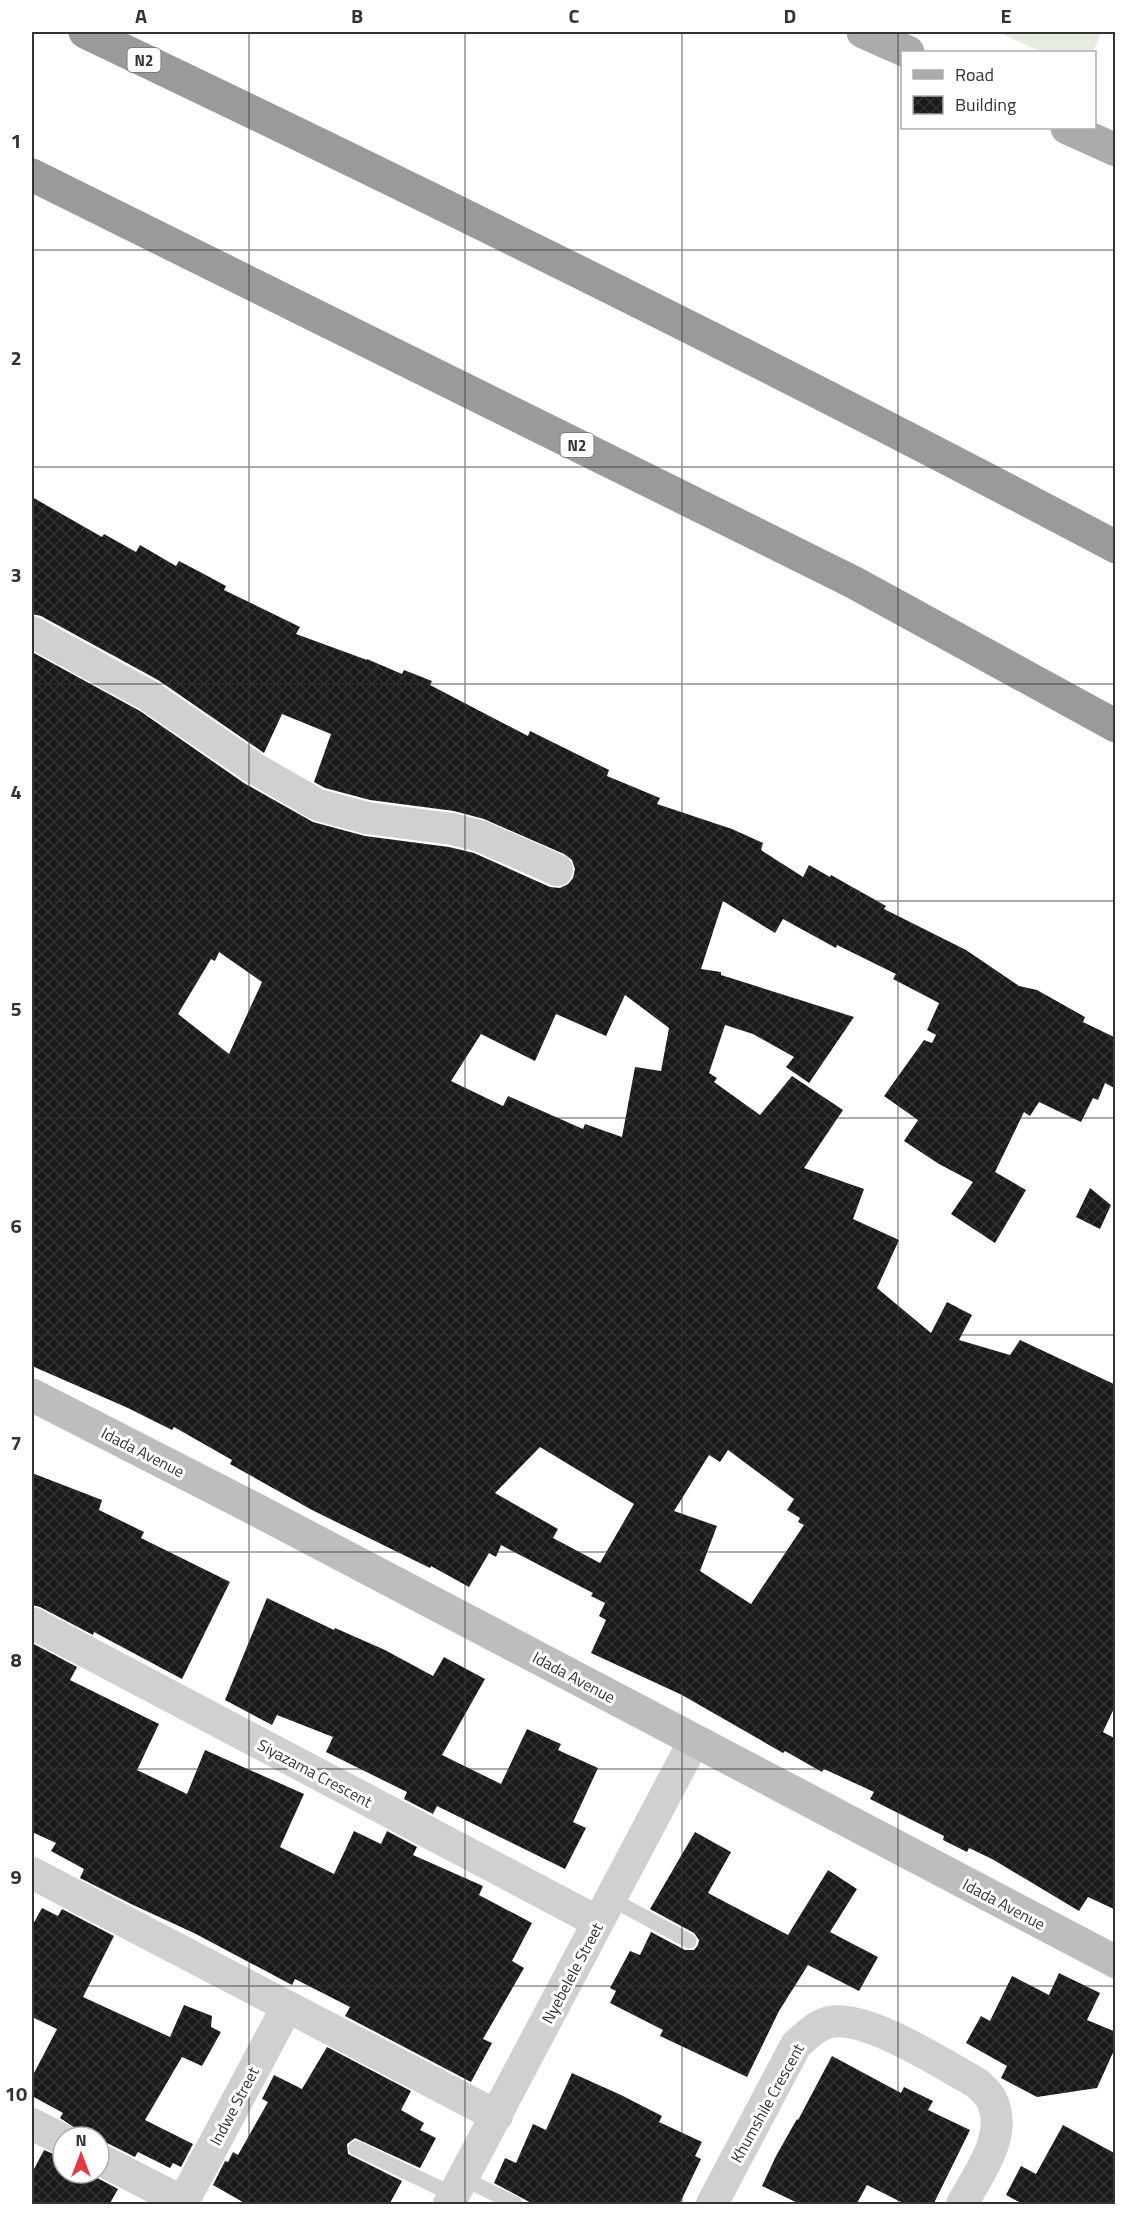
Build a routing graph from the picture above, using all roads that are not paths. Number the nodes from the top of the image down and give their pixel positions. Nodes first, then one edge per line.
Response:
1 (85, 32) edge
2 (863, 32) edge
3 (906, 51) edge
4 (1069, 129) edge
5 (1116, 150) edge
6 (32, 175) edge
7 (1116, 547) edge
8 (32, 632) edge
9 (1116, 726) edge
10 (557, 870) dead end
11 (32, 1395) edge
12 (32, 1623) edge
13 (694, 1741) junction
14 (32, 1873) edge
15 (605, 1911) junction
16 (689, 1941) dead end
17 (1116, 1962) edge
18 (287, 2007) junction
19 (497, 2116) junction
20 (32, 2124) edge
21 (51, 2134) edge
22 (356, 2148) dead end
23 (111, 2165) edge
24 (455, 2193) edge
25 (183, 2203) edge
26 (515, 2205) edge
27 (712, 2205) edge
28 (962, 2205) edge

1 - 7 highway, N2
2 - 3 main road
4 - 5 main road
6 - 9 highway, N2
8 - 10 street
11 - 13 street, Idada Avenue
12 - 15 street, Siyazama Crescent
13 - 15 street, Nyebelele Street
13 - 17 street, Idada Avenue
14 - 18 street
15 - 16 lane
15 - 19 street, Nyebelele Street
18 - 19 street
18 - 25 street, Indwe Street
19 - 24 street, Nyebelele Street
20 - 21 street
22 - 24 lane
23 - 25 street
24 - 26 lane
27 - 28 street, Khumshile Crescent

